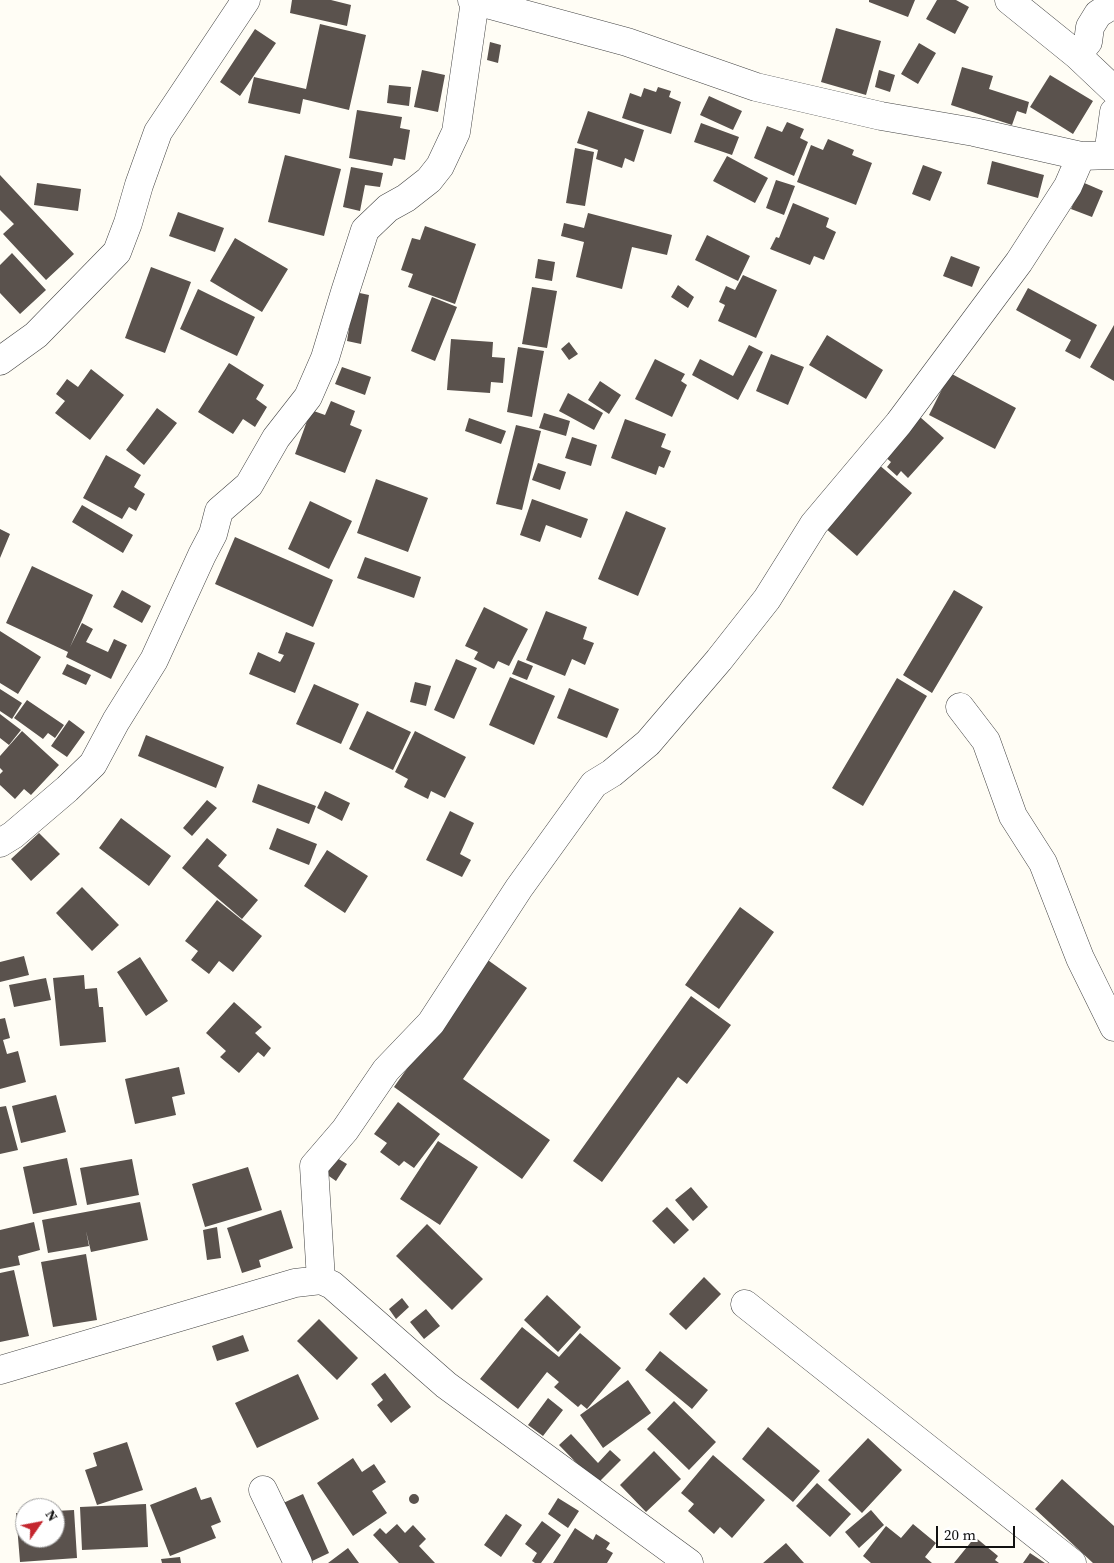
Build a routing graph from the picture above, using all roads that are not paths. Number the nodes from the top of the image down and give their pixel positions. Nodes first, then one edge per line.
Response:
1 (246, 0) edge
2 (1009, 0) edge
3 (483, 1) edge
4 (1114, 4) edge
5 (1077, 55) junction
6 (1114, 90) edge
7 (1114, 112) edge
8 (1101, 155) edge
9 (0, 361) edge
10 (960, 707) dead end
11 (0, 843) edge
12 (1114, 1027) edge
13 (321, 1280) junction
14 (745, 1304) dead end
15 (0, 1370) edge
16 (264, 1490) dead end
17 (298, 1563) edge
18 (689, 1563) edge
19 (1072, 1563) edge

1 - 9 street
2 - 5 street
3 - 8 street
3 - 11 street
4 - 5 street
5 - 6 street
7 - 8 street
8 - 13 street
10 - 12 street
13 - 15 street
13 - 18 street
14 - 19 street
16 - 17 street

